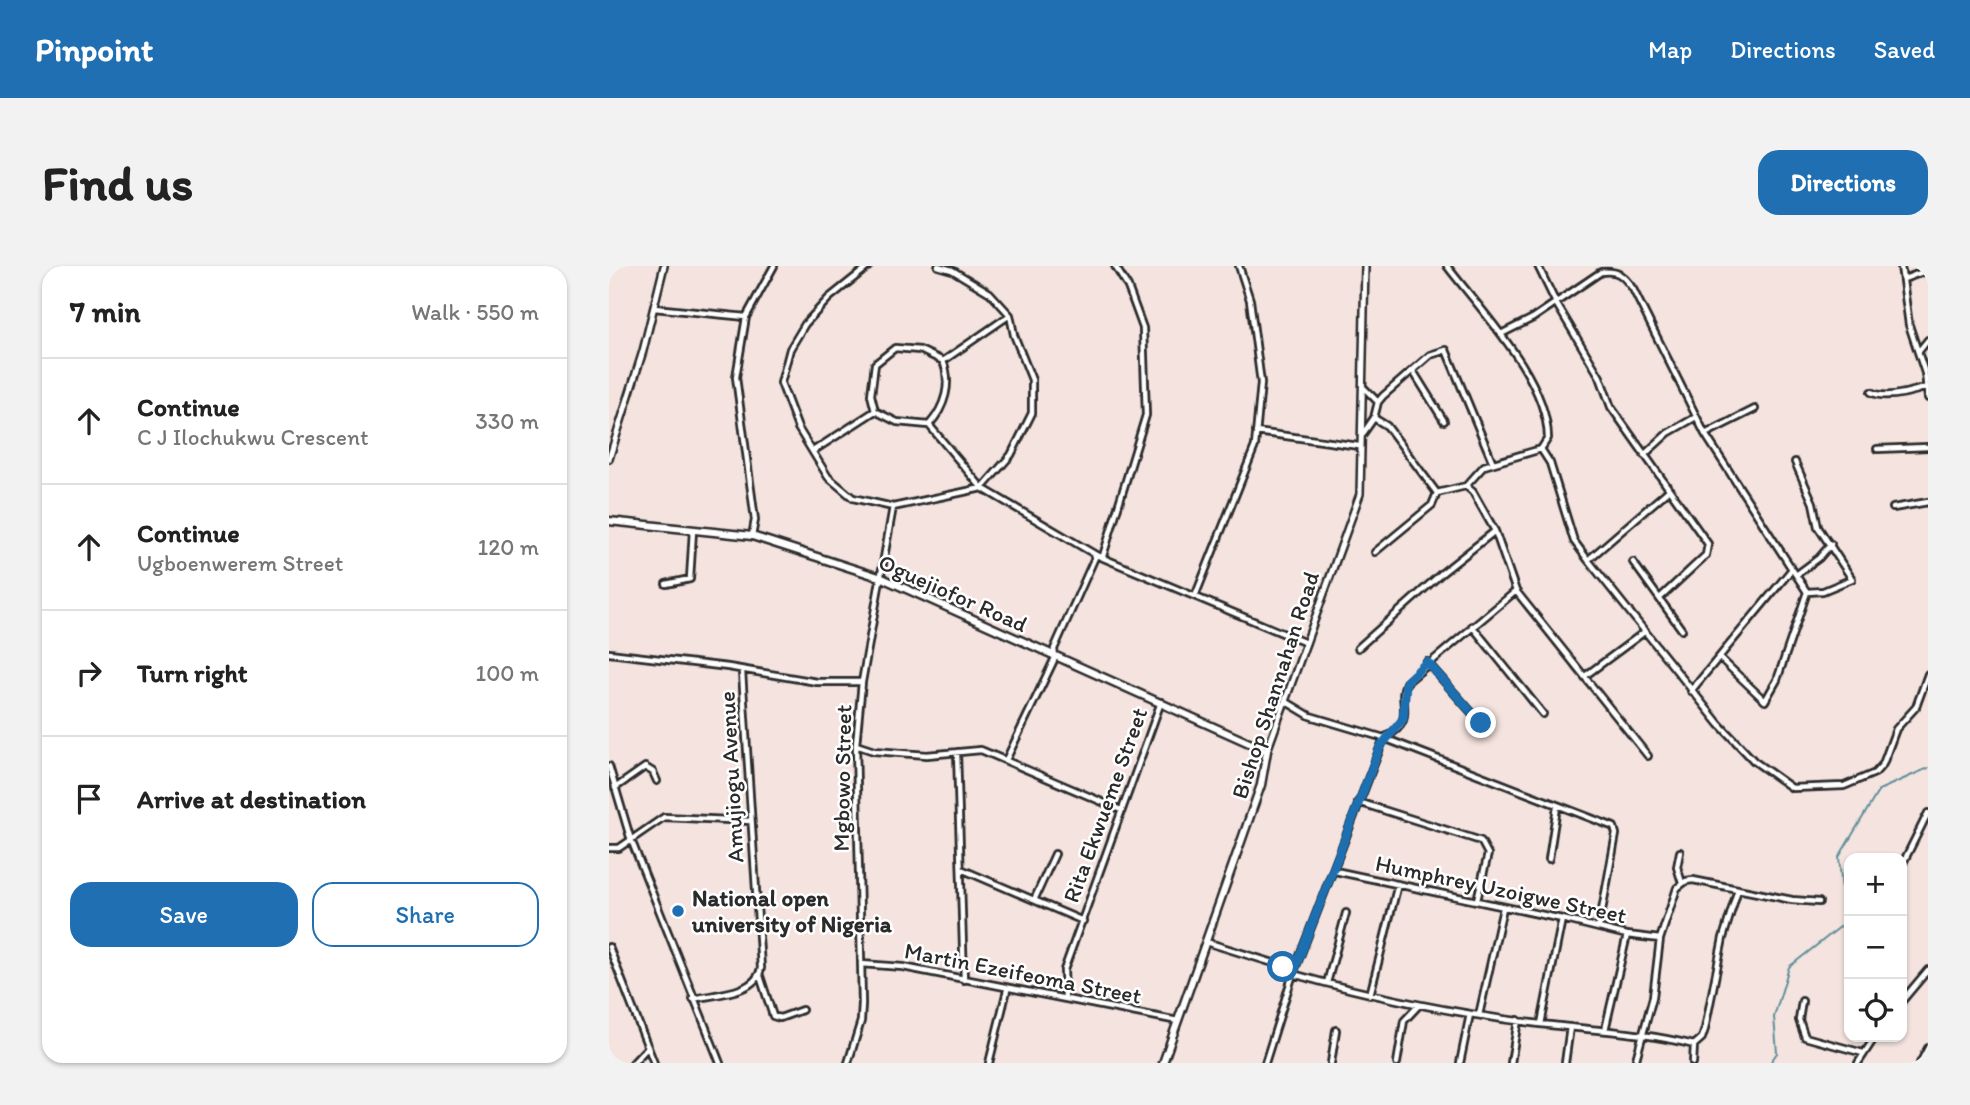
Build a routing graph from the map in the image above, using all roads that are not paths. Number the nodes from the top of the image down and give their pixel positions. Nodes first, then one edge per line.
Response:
1 (664, 266) edge
2 (773, 266) edge
3 (938, 266) edge
4 (1115, 266) edge
5 (1239, 266) edge
6 (1365, 266) edge
7 (1447, 266) edge
8 (1538, 266) edge
9 (1901, 266) edge
10 (869, 267) edge
11 (1928, 270) edge
12 (1904, 279) junction
13 (1556, 303) junction
14 (654, 308) junction
15 (1010, 315) junction
16 (746, 317) junction
17 (1501, 334) junction
18 (1928, 340) edge
19 (1918, 351) junction
20 (943, 361) junction
21 (1413, 371) junction
22 (1362, 387) junction
23 (1927, 387) edge
24 (1871, 392) dead end
25 (1928, 398) edge
26 (1378, 402) junction
27 (1755, 409) dead end
28 (875, 411) junction
29 (1696, 417) junction
30 (1374, 418) junction
31 (1444, 421) dead end
32 (929, 425) junction
33 (1256, 432) junction
34 (1705, 434) junction
35 (1361, 436) junction
36 (1359, 446) junction
37 (1928, 447) edge
38 (1541, 449) junction
39 (1877, 449) dead end
40 (813, 451) junction
41 (1644, 455) junction
42 (609, 459) edge
43 (1795, 462) dead end
44 (1493, 463) junction
45 (1466, 486) junction
46 (982, 488) junction
47 (1669, 490) junction
48 (1437, 493) junction
49 (1928, 502) edge
50 (893, 507) junction
51 (1893, 508) dead end
52 (609, 521) edge
53 (693, 530) junction
54 (1495, 531) junction
55 (752, 536) junction
56 (1831, 544) junction
57 (1375, 552) dead end
58 (1096, 555) junction
59 (1103, 556) junction
60 (1588, 560) junction
61 (1633, 562) dead end
62 (1794, 572) junction
63 (882, 578) junction
64 (666, 584) dead end
65 (1516, 591) junction
66 (1807, 592) junction
67 (1196, 594) junction
68 (1661, 597) junction
69 (1472, 626) junction
70 (1682, 630) dead end
71 (1643, 633) junction
72 (1303, 643) junction
73 (1358, 648) dead end
74 (609, 653) edge
75 (1720, 657) junction
76 (1055, 658) junction
77 (1427, 662) junction
78 (742, 672) junction
79 (1928, 674) edge
80 (1585, 676) junction
81 (862, 682) junction
82 (1691, 691) junction
83 (1161, 701) junction
84 (1285, 701) junction
85 (1543, 714) dead end
86 (1481, 723) dead end
87 (1384, 738) junction
88 (856, 745) junction
89 (1267, 751) junction
90 (957, 752) junction
91 (1648, 756) dead end
92 (1006, 760) junction
93 (609, 766) edge
94 (657, 781) dead end
95 (615, 788) junction
96 (1358, 802) junction
97 (1557, 807) junction
98 (1121, 810) junction
99 (1928, 813) edge
100 (751, 821) junction
101 (630, 837) junction
102 (609, 848) edge
103 (1680, 852) dead end
104 (1055, 854) dead end
105 (1907, 855) edge
106 (1549, 859) dead end
107 (961, 869) junction
108 (1335, 871) junction
109 (1682, 883) junction
110 (1398, 884) junction
111 (1738, 888) junction
112 (1035, 898) junction
113 (1477, 900) junction
114 (1819, 902) dead end
115 (1503, 908) junction
116 (1346, 913) dead end
117 (1562, 919) junction
118 (1083, 921) junction
119 (1599, 927) junction
120 (1627, 935) junction
121 (1660, 939) junction
122 (1206, 942) junction
123 (609, 947) edge
124 (860, 964) junction
125 (1928, 970) edge
126 (1293, 974) junction
127 (759, 976) junction
128 (964, 980) junction
129 (1327, 984) junction
130 (1007, 989) junction
131 (1370, 995) junction
132 (1907, 995) edge
133 (1065, 998) junction
134 (694, 999) junction
135 (1802, 1001) dead end
136 (1420, 1004) junction
137 (802, 1010) dead end
138 (1470, 1013) junction
139 (1479, 1015) junction
140 (1518, 1020) junction
141 (1178, 1021) junction
142 (1541, 1024) junction
143 (1570, 1027) junction
144 (1336, 1030) dead end
145 (1605, 1030) junction
146 (1643, 1036) junction
147 (1871, 1042) edge
148 (1694, 1045) junction
149 (648, 1047) junction
150 (1928, 1048) edge
151 (1863, 1052) junction
152 (633, 1063) edge
153 (654, 1063) edge
154 (720, 1063) edge
155 (848, 1063) edge
156 (989, 1063) edge
157 (1163, 1063) edge
158 (1265, 1063) edge
159 (1331, 1063) edge
160 (1397, 1063) edge
161 (1460, 1063) edge
162 (1511, 1063) edge
163 (1565, 1063) edge
164 (1635, 1063) edge
165 (1693, 1063) edge
166 (1858, 1063) edge
167 (1920, 1063) edge

1 - 14 street
2 - 16 street
3 - 15 street
4 - 59 street
5 - 33 street
6 - 22 street, Bishop Shannahan Road
7 - 17 street
8 - 13 street
9 - 12 street
10 - 40 street
11 - 12 street
12 - 19 street
13 - 17 street
13 - 29 street
13 - 41 street
14 - 16 street
14 - 42 street
15 - 20 street
15 - 46 street
16 - 55 street
17 - 38 street
18 - 19 street
19 - 23 street
20 - 28 street
20 - 32 street
21 - 26 street
21 - 31 street
21 - 44 street
22 - 26 street
22 - 35 street, Bishop Shannahan Road
23 - 24 street
23 - 25 street
26 - 30 street
27 - 34 street
28 - 32 street
28 - 40 street
29 - 34 street
29 - 41 street
30 - 35 street
30 - 48 street
32 - 46 street
33 - 36 street
33 - 67 street
34 - 62 street
35 - 36 street, Bishop Shannahan Road
36 - 72 street, Bishop Shannahan Road
37 - 39 street
38 - 44 street
38 - 60 street
40 - 50 street
41 - 47 street
43 - 56 street
44 - 45 street
45 - 48 street
45 - 54 street
46 - 50 street
46 - 58 street
47 - 60 street
47 - 68 street
48 - 57 street
49 - 51 street
50 - 63 street, Mgbowo Street
52 - 53 main road, Oguejiofor Road
53 - 55 main road, Oguejiofor Road
53 - 64 street
54 - 65 street
54 - 73 street
55 - 63 main road, Oguejiofor Road
56 - 62 street
56 - 66 street
58 - 59 street
58 - 76 street
59 - 67 street
60 - 71 street
61 - 68 street
62 - 66 street
62 - 75 street
63 - 76 main road, Oguejiofor Road
63 - 81 street, Mgbowo Street
65 - 69 street
65 - 80 street
66 - 75 street
67 - 72 street
68 - 70 street
69 - 77 street
69 - 85 street
71 - 80 street
71 - 82 street
72 - 84 street, Bishop Shannahan Road
74 - 78 street
75 - 82 street
76 - 83 main road, Oguejiofor Road
76 - 92 street
77 - 86 street
77 - 87 street
78 - 81 street
78 - 100 street, Amujiogu Avenue
79 - 82 street
80 - 91 street
81 - 88 street, Mgbowo Street
83 - 89 main road, Oguejiofor Road
83 - 98 street, Rita Ekwueme Street
84 - 87 street
84 - 89 street, Bishop Shannahan Road
87 - 96 street
87 - 97 street
88 - 90 street
88 - 124 street, Mgbowo Street
89 - 122 main road, Bishop Shannahan Road
90 - 92 street
90 - 107 street
92 - 98 street
93 - 95 street
94 - 95 street
95 - 101 street
96 - 108 street
96 - 113 street
97 - 106 street
97 - 119 street
98 - 118 street, Rita Ekwueme Street
99 - 105 street
100 - 101 street
100 - 127 street, Amujiogu Avenue
101 - 102 street
101 - 134 street
103 - 109 street
104 - 112 street
107 - 112 street
107 - 128 street
108 - 110 street, Humphrey Uzoigwe Street
108 - 126 street
109 - 111 street
109 - 121 street
110 - 113 street, Humphrey Uzoigwe Street
110 - 131 street
111 - 114 street
111 - 148 street
112 - 118 street
113 - 115 street, Humphrey Uzoigwe Street
115 - 117 street, Humphrey Uzoigwe Street
115 - 139 street
116 - 129 street
117 - 119 street, Humphrey Uzoigwe Street
117 - 142 street
118 - 133 street, Rita Ekwueme Street
119 - 120 street, Humphrey Uzoigwe Street
120 - 121 street, Humphrey Uzoigwe Street
120 - 145 street
121 - 146 street
122 - 126 street
122 - 141 main road, Bishop Shannahan Road
123 - 149 street
124 - 128 street, Martin Ezeifeoma Street
124 - 155 street, Mgbowo Street
125 - 132 street
126 - 129 street
126 - 158 street
127 - 134 street
127 - 137 street, Amujiogu Avenue
128 - 130 street, Martin Ezeifeoma Street
129 - 131 street
130 - 133 street, Martin Ezeifeoma Street
130 - 156 street
131 - 136 street
133 - 141 street, Martin Ezeifeoma Street
134 - 154 street
135 - 151 street
136 - 138 street
136 - 160 street
138 - 139 street
138 - 161 street
139 - 140 street
140 - 142 street
140 - 162 street
141 - 157 main road, Bishop Shannahan Road
142 - 143 street
143 - 145 street
143 - 163 street
144 - 159 street
145 - 146 street
146 - 148 street
146 - 164 street
147 - 151 street
148 - 165 street
149 - 152 street
149 - 153 street
150 - 167 street
151 - 166 street

